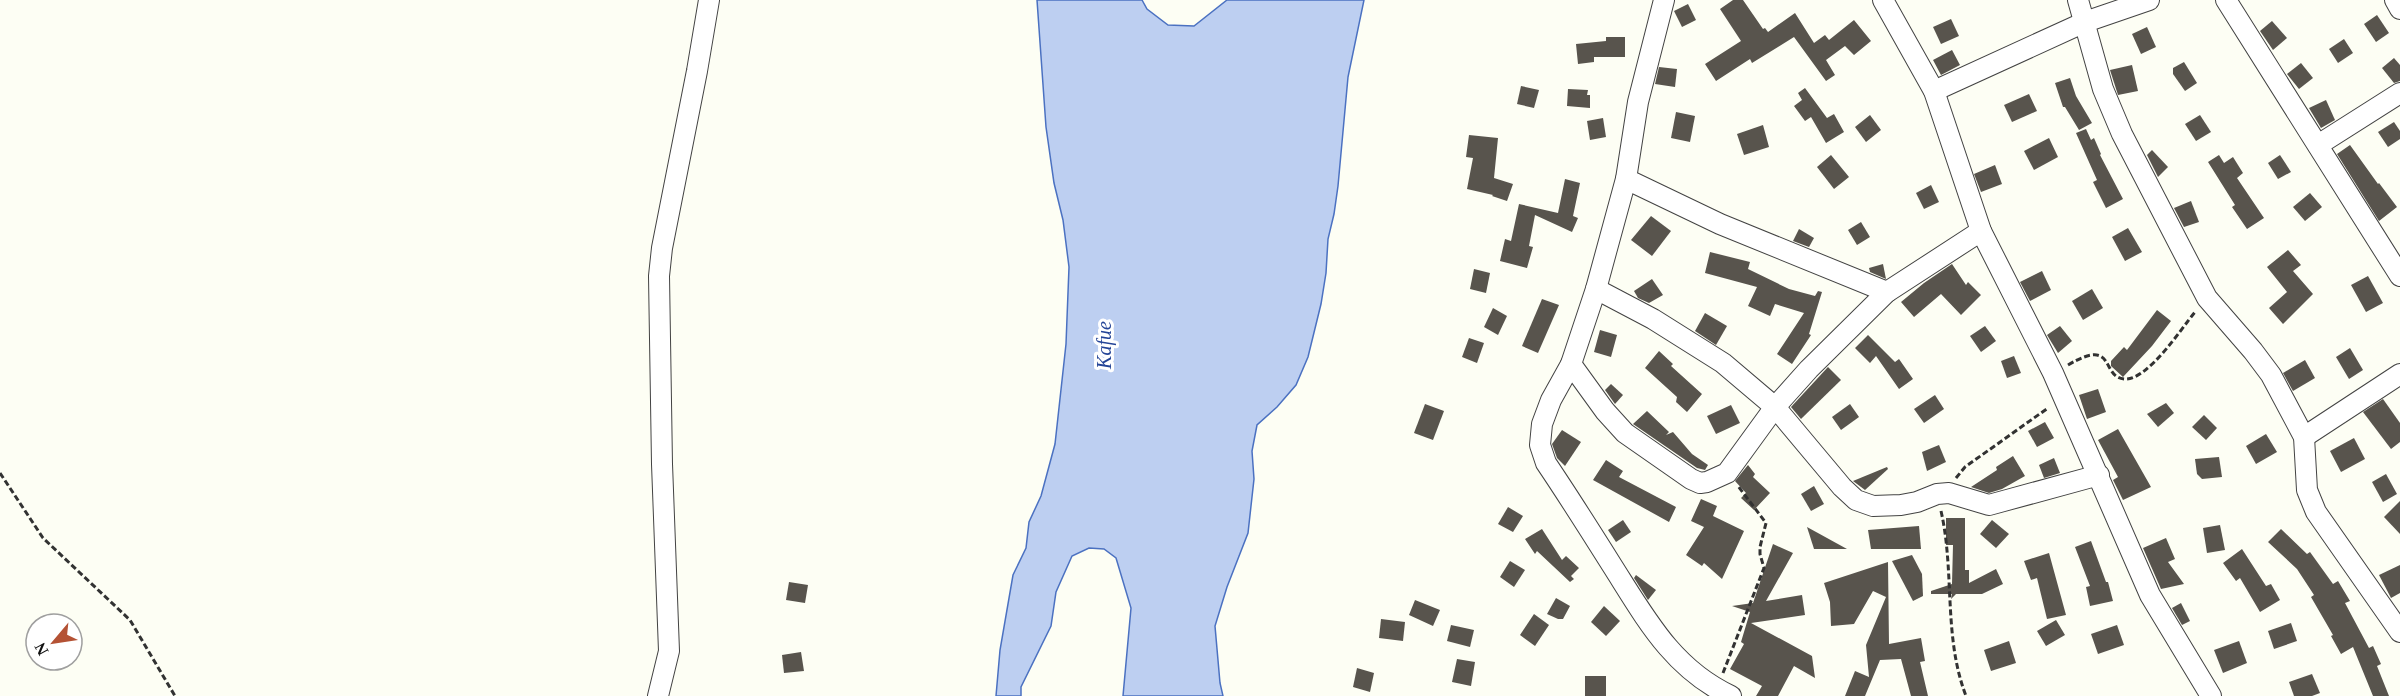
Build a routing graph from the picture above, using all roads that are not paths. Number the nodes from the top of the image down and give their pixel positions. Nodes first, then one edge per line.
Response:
1 (709, 0) edge
2 (1664, 0) edge
3 (1883, 0) edge
4 (2078, 0) edge
5 (2149, 0) edge
6 (2226, 0) edge
7 (2395, 0) edge
8 (2400, 9) edge
9 (2085, 22) junction
10 (1934, 91) junction
11 (2400, 93) edge
12 (2318, 145) junction
13 (1626, 179) junction
14 (1981, 231) junction
15 (2400, 276) edge
16 (1596, 289) junction
17 (1887, 292) junction
18 (1571, 364) junction
19 (2400, 374) edge
20 (1775, 407) junction
21 (2304, 437) junction
22 (2099, 476) junction
23 (2400, 632) edge
24 (1724, 692) edge
25 (658, 696) edge
26 (2211, 696) edge

1 - 25 street
2 - 13 street
3 - 10 street
4 - 9 street
5 - 9 street
6 - 12 street
7 - 8 street
9 - 10 street
9 - 21 street
10 - 14 street
11 - 12 street
12 - 15 street
13 - 16 street
13 - 17 street
14 - 17 street
14 - 22 street
16 - 18 street
16 - 20 street
17 - 20 street
18 - 20 street
18 - 24 street
19 - 21 street
20 - 22 street
21 - 23 street
22 - 26 street

